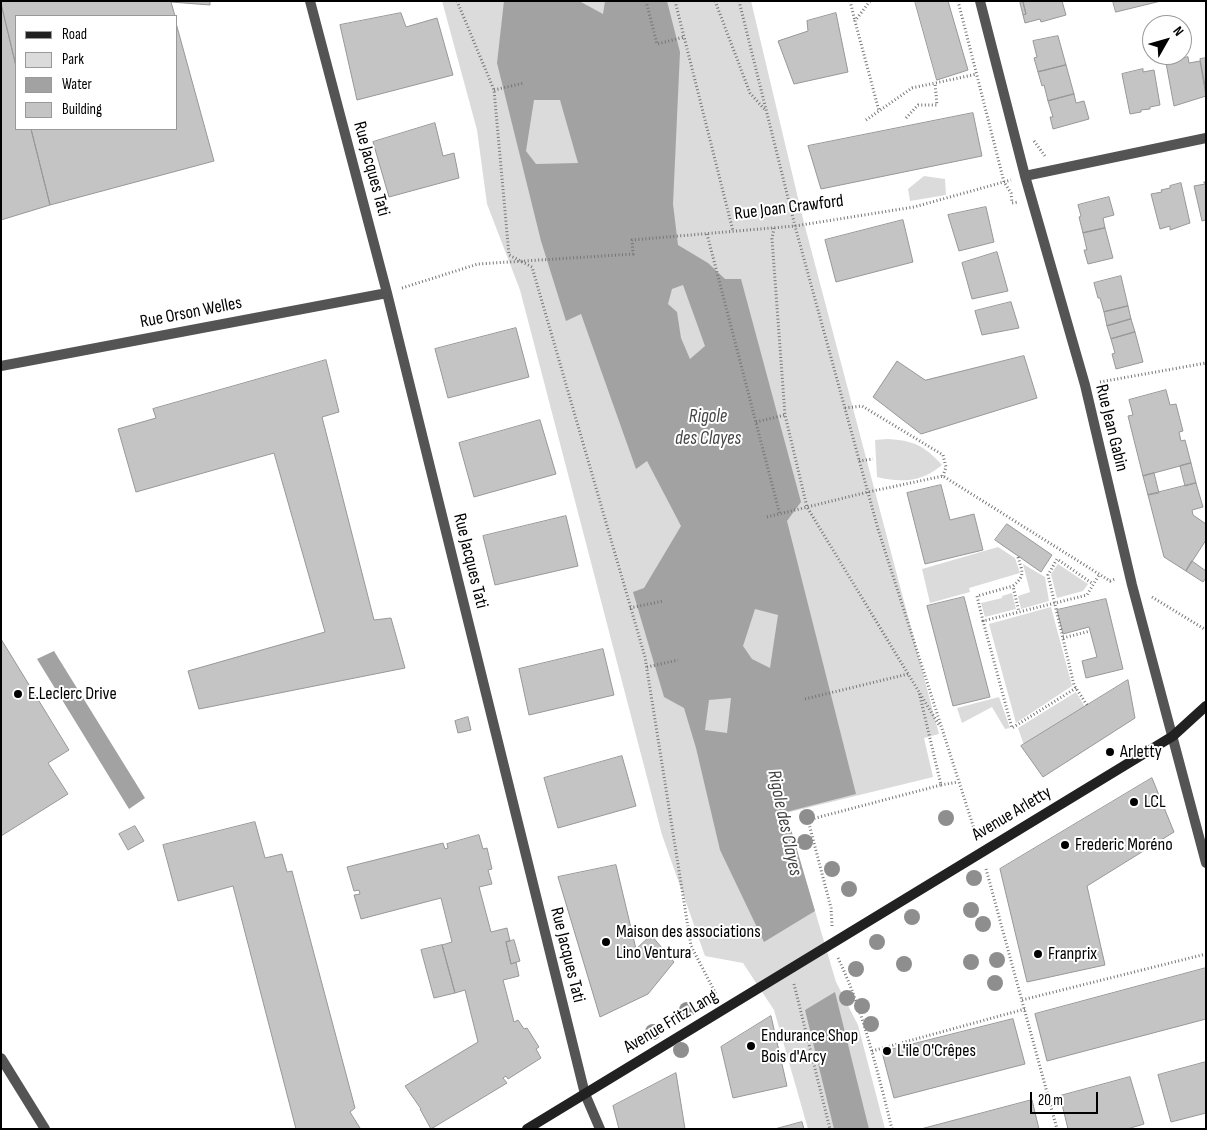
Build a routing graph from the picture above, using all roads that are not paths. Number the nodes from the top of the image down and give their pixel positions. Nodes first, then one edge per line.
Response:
1 (310, 1) edge
2 (980, 1) edge
3 (1206, 138) edge
4 (1025, 176) junction
5 (387, 293) junction
6 (1, 366) edge
7 (1206, 706) edge
8 (1173, 736) junction
9 (1206, 863) edge
10 (832, 944) joint
11 (1, 1058) edge
12 (585, 1094) junction
13 (45, 1129) edge
14 (527, 1129) edge
15 (600, 1129) edge

1 - 5 street, Rue Jacques Tati
2 - 4 street, Rue Jean Gabin
3 - 4 street
4 - 8 street, Rue Jean Gabin
5 - 6 street, Rue Orson Welles
5 - 12 street, Rue Jacques Tati
7 - 8 street, Avenue Arletty
8 - 9 street, Rue Jean Gabin
8 - 10 street, Avenue Arletty
10 - 12 street, Avenue Fritz Lang
11 - 13 street
12 - 14 street, Avenue Fritz Lang
12 - 15 street, Rue Jacques Tati

